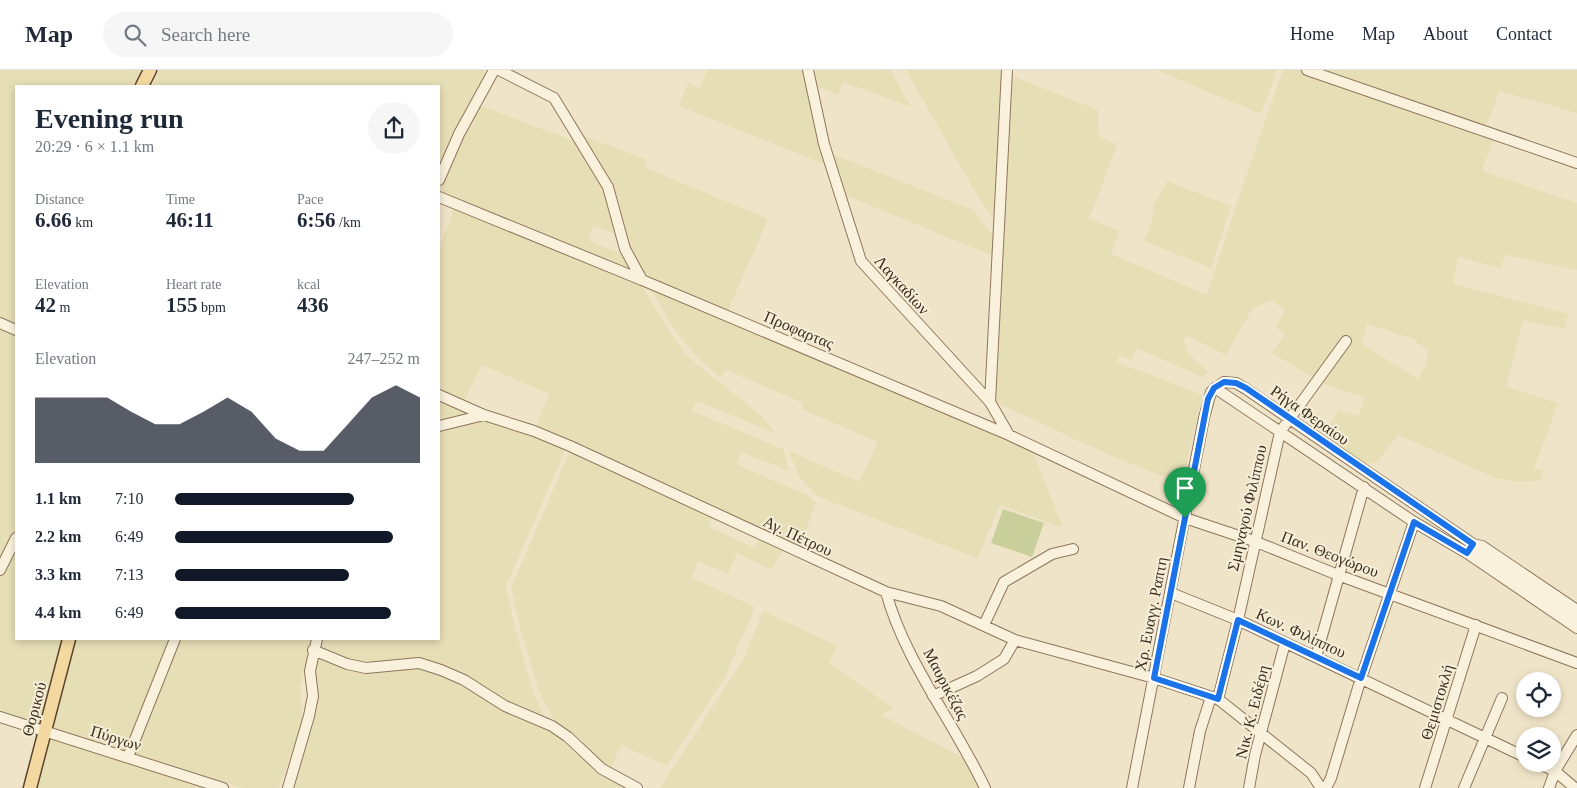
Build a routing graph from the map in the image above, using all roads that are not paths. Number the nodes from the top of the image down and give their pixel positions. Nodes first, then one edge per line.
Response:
1 (150, 70) edge
2 (494, 70) edge
3 (500, 70) edge
4 (808, 70) edge
5 (1007, 70) edge
6 (1307, 70) edge
7 (142, 85) edge
8 (1577, 163) edge
9 (440, 178) edge
10 (440, 197) edge
11 (642, 280) junction
12 (0, 323) edge
13 (15, 330) edge
14 (1346, 342) dead end
15 (1214, 388) junction
16 (440, 395) edge
17 (990, 402) junction
18 (484, 415) junction
19 (1290, 420) junction
20 (440, 426) edge
21 (1280, 432) junction
22 (1009, 435) junction
23 (1364, 487) junction
24 (1185, 518) junction
25 (1414, 522) junction
26 (15, 540) edge
27 (1254, 541) junction
28 (1473, 544) junction
29 (1073, 549) dead end
30 (1467, 553) junction
31 (0, 570) edge
32 (1338, 575) junction
33 (886, 592) junction
34 (1390, 592) junction
35 (1170, 593) junction
36 (1577, 610) edge
37 (1577, 619) edge
38 (1238, 620) junction
39 (984, 625) junction
40 (1476, 625) junction
41 (1577, 628) edge
42 (69, 640) edge
43 (175, 640) edge
44 (317, 640) edge
45 (1015, 640) junction
46 (1285, 643) junction
47 (313, 650) junction
48 (1316, 657) junction
49 (1577, 663) edge
50 (1154, 678) junction
51 (1361, 678) junction
52 (933, 696) junction
53 (1214, 698) junction
54 (1502, 698) dead end
55 (0, 717) edge
56 (1447, 721) junction
57 (44, 731) junction
58 (1261, 734) junction
59 (1577, 735) edge
60 (1486, 740) junction
61 (1516, 753) edge
62 (128, 757) junction
63 (1561, 761) edge
64 (1555, 772) edge
65 (1556, 772) edge
66 (30, 788) edge
67 (223, 788) edge
68 (288, 788) edge
69 (638, 788) edge
70 (985, 788) edge
71 (1132, 788) edge
72 (1189, 788) edge
73 (1249, 788) edge
74 (1322, 788) edge
75 (1326, 788) edge
76 (1425, 788) edge
77 (1464, 788) edge
78 (1549, 788) edge
79 (1575, 788) edge

1 - 7 main road
2 - 9 street
3 - 11 street
4 - 17 street, Λαγκαδίων
5 - 17 street
6 - 8 street
10 - 11 street, Προφαρτας
11 - 22 street, Προφαρτας
12 - 13 street
14 - 19 street, Σμηναγού Φιλίππου
15 - 19 street, Ρήγα Φεραίου
15 - 21 street, Ρήγα Φεραίου
15 - 24 street, Χρ. Ευαγγ. Ραπτη
16 - 18 street, Αγ. Πέτρου
17 - 22 street, Λαγκαδίων
18 - 20 street
18 - 33 street, Αγ. Πέτρου
19 - 21 street, Σμηναγού Φιλίππου
19 - 28 street, Ρήγα Φεραίου
21 - 23 street, Ρήγα Φεραίου
21 - 27 street, Σμηναγού Φιλίππου
22 - 24 street, Προφαρτας
23 - 25 street, Ρήγα Φεραίου
23 - 32 street
24 - 27 street, Παν. Θεογώρου
24 - 35 street, Χρ. Ευαγγ. Ραπτη
25 - 30 street, Ρήγα Φεραίου
25 - 34 street
26 - 31 street
27 - 32 street, Παν. Θεογώρου
27 - 38 street, Σμηναγού Φιλίππου
28 - 30 street
28 - 36 street, Ρήγα Φεραίου
28 - 37 street, Ρήγα Φεραίου
29 - 39 street
30 - 41 street, Ρήγα Φεραίου
32 - 34 street, Παν. Θεογώρου
32 - 48 street
33 - 39 street, Αγ. Πέτρου
33 - 52 street, Μαυρικέζας
34 - 40 street, Παν. Θεογώρου
34 - 51 street
35 - 38 street, Κων. Φιλίππου
35 - 50 street, Χρ. Ευαγγ. Ραπτη
38 - 46 street, Κων. Φιλίππου
38 - 53 street, Σμηναγού Φιλίππου
39 - 45 street, Αγ. Πέτρου
40 - 49 street, Παν. Θεογώρου
40 - 56 street, Θεμιστοκλή
42 - 57 main road, Θορικού
43 - 62 street
44 - 47 street
45 - 50 street, Αγ. Πέτρου
45 - 52 street
46 - 48 street, Κων. Φιλίππου
46 - 58 street, Νικ. Κ. Ειδέρη
47 - 68 street
47 - 69 street
48 - 51 street, Κων. Φιλίππου
50 - 53 street, Αγ. Πέτρου
50 - 71 street, Χρ. Ευαγγ. Ραπτη
51 - 56 street, Κων. Φιλίππου
51 - 75 street
52 - 70 street, Μαυρικέζας
53 - 58 street
53 - 72 street, Σμηναγού Φιλίππου
54 - 60 street
55 - 57 street, Πύργων
56 - 60 street, Κων. Φιλίππου
56 - 76 street, Θεμιστοκλή
57 - 62 street, Πύργων
57 - 66 main road, Θορικού
58 - 73 street, Νικ. Κ. Ειδέρη
58 - 74 street
59 - 63 street
60 - 61 street, Κων. Φιλίππου
60 - 77 street
62 - 67 street, Πύργων
64 - 78 street
65 - 79 street

